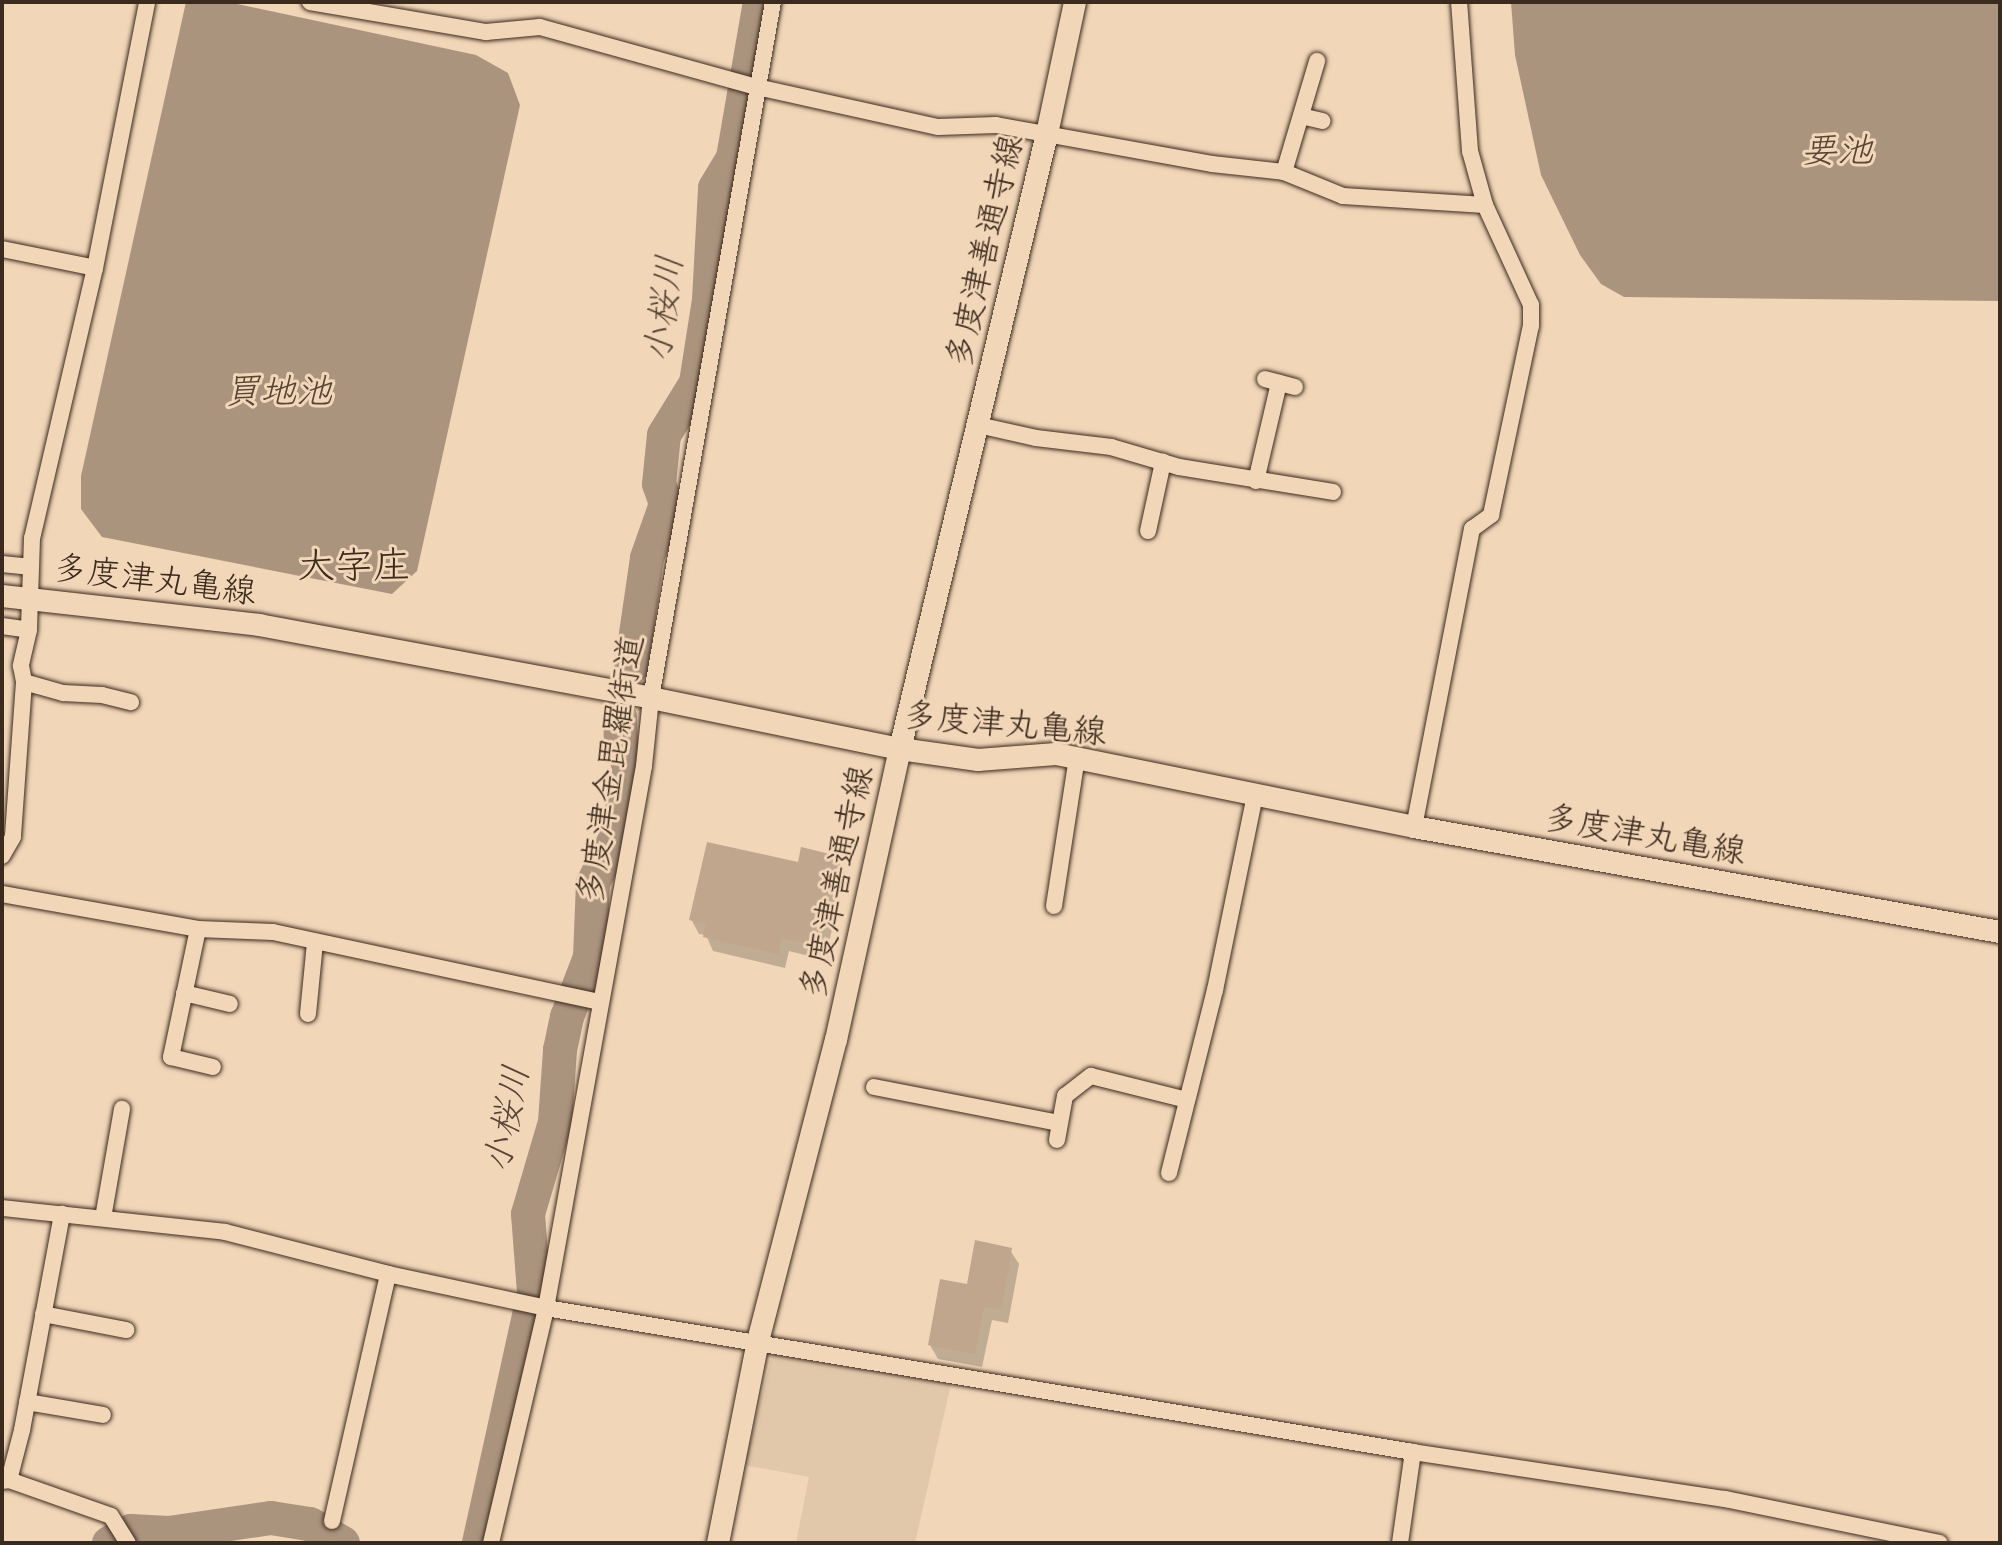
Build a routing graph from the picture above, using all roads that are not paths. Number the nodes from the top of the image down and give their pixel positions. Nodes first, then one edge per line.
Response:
1 (147, 2) edge
2 (310, 2) edge
3 (773, 2) edge
4 (1075, 2) edge
5 (1459, 2) edge
6 (392, 9) edge
7 (1317, 61) dead end
8 (757, 87) junction
9 (1301, 116) junction
10 (1322, 121) dead end
11 (1047, 134) junction
12 (1284, 172) junction
13 (1485, 205) junction
14 (2, 249) edge
15 (95, 268) junction
16 (1280, 383) dead end
17 (978, 425) junction
18 (1163, 462) junction
19 (1256, 481) junction
20 (1333, 492) dead end
21 (1148, 531) dead end
22 (2, 564) edge
23 (29, 567) junction
24 (2, 596) edge
25 (28, 599) junction
26 (2, 626) edge
27 (29, 630) junction
28 (24, 682) junction
29 (651, 698) junction
30 (131, 702) dead end
31 (900, 749) junction
32 (1077, 758) junction
33 (1255, 795) junction
34 (1414, 827) junction
35 (2, 856) edge
36 (2, 894) edge
37 (1054, 906) dead end
38 (198, 929) junction
39 (2000, 932) edge
40 (315, 943) junction
41 (184, 993) junction
42 (593, 1000) junction
43 (230, 1004) dead end
44 (308, 1014) dead end
45 (213, 1067) dead end
46 (874, 1087) dead end
47 (1187, 1100) junction
48 (122, 1109) dead end
49 (1060, 1123) junction
50 (1057, 1140) dead end
51 (1169, 1173) dead end
52 (2, 1208) edge
53 (62, 1214) junction
54 (103, 1218) junction
55 (388, 1274) junction
56 (535, 1305) junction
57 (43, 1314) junction
58 (126, 1330) dead end
59 (758, 1341) junction
60 (27, 1402) junction
61 (103, 1415) dead end
62 (1413, 1452) junction
63 (5, 1480) edge
64 (332, 1521) dead end
65 (125, 1536) edge
66 (491, 1543) edge
67 (718, 1543) edge
68 (1400, 1543) edge
69 (1940, 1543) edge

1 - 15 street
2 - 6 street
3 - 8 street, 多度津金毘羅街道
4 - 11 main road, 多度津善通寺線
5 - 13 street
6 - 8 street
7 - 9 street
8 - 11 street
8 - 29 street, 多度津金毘羅街道
9 - 10 street
9 - 12 street
11 - 12 street
11 - 17 main road, 多度津善通寺線
12 - 13 street
13 - 34 street
14 - 15 street
15 - 23 street
16 - 19 street
17 - 18 street
17 - 31 main road, 多度津善通寺線
18 - 19 street
18 - 21 street
19 - 20 street
22 - 23 street
23 - 25 street
24 - 25 main road, 多度津丸亀線
25 - 27 street
25 - 29 main road, 多度津丸亀線
26 - 27 street
27 - 28 street
28 - 30 street
28 - 35 street
29 - 31 main road, 多度津丸亀線
29 - 42 street, 多度津金毘羅街道
31 - 32 main road, 多度津丸亀線
31 - 59 main road, 多度津善通寺線
32 - 33 main road, 多度津丸亀線
32 - 37 street
33 - 34 main road, 多度津丸亀線
33 - 47 street
34 - 39 main road, 多度津丸亀線
36 - 38 street
38 - 40 street
38 - 41 street
40 - 42 street
40 - 44 street
41 - 43 street
41 - 45 street
42 - 56 street, 多度津金毘羅街道
46 - 49 street
47 - 49 street
47 - 51 street
48 - 54 street
49 - 50 street
52 - 53 street
53 - 54 street
53 - 57 street
54 - 55 street
55 - 56 street
55 - 64 street
56 - 59 street
56 - 66 street, 多度津金毘羅街道
57 - 58 street
57 - 60 street
59 - 62 street
59 - 67 main road, 多度津善通寺線
60 - 61 street
60 - 63 street
62 - 68 street
62 - 69 street
63 - 65 street

